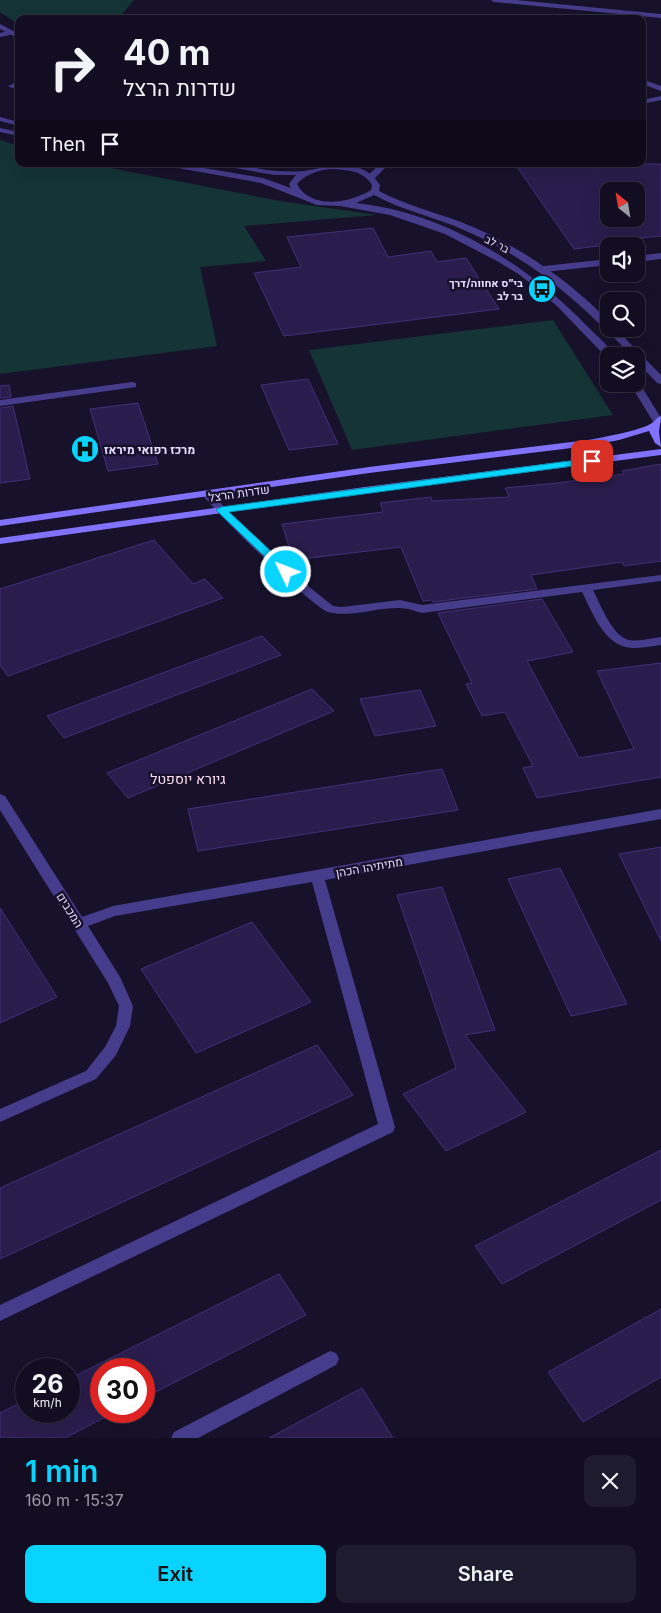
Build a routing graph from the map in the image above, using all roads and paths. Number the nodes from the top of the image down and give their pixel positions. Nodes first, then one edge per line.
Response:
1 (494, 0) edge
2 (661, 16) edge
3 (0, 26) edge
4 (11, 32) junction
5 (15, 34) edge
6 (0, 35) edge
7 (646, 83) edge
8 (661, 89) edge
9 (661, 98) edge
10 (646, 101) edge
11 (0, 119) edge
12 (15, 123) edge
13 (0, 130) edge
14 (15, 133) edge
15 (185, 167) edge
16 (241, 167) edge
17 (351, 167) edge
18 (380, 167) edge
19 (346, 168) junction
20 (305, 173) junction
21 (371, 177) junction
22 (374, 192) junction
23 (297, 193) junction
24 (344, 204) junction
25 (661, 256) edge
26 (645, 258) edge
27 (600, 263) edge
28 (544, 269) junction
29 (600, 318) edge
30 (618, 337) edge
31 (602, 347) edge
32 (661, 382) edge
33 (132, 385) dead end
34 (641, 392) edge
35 (0, 403) edge
36 (658, 422) edge
37 (661, 444) edge
38 (661, 452) edge
39 (206, 493) junction
40 (221, 510) junction
41 (0, 523) edge
42 (0, 541) edge
43 (661, 578) edge
44 (585, 587) junction
45 (661, 641) edge
46 (0, 799) edge
47 (661, 814) edge
48 (317, 876) junction
49 (79, 924) junction
50 (0, 1116) edge
51 (0, 1313) edge
52 (330, 1359) dead end
53 (180, 1438) edge

1 - 2 street
3 - 4 street
4 - 5 street
4 - 6 street
7 - 8 street
9 - 10 street
11 - 12 street
13 - 14 street
15 - 23 street
16 - 20 street
17 - 19 street
18 - 21 street
19 - 20 street
19 - 21 street
20 - 23 street
21 - 22 street
22 - 24 street
22 - 28 street, בר לב
23 - 24 street, בר לב
24 - 31 street, בר לב
25 - 26 street
27 - 28 street
28 - 29 street, בר לב
30 - 32 street, בר לב
33 - 35 street
34 - 36 street
36 - 37 main road
36 - 39 main road, שדרות הרצל
38 - 40 main road, שדרות הרצל
39 - 40 street
39 - 41 main road, שדרות הרצל
40 - 42 main road, שדרות הרצל
40 - 44 street
43 - 44 street
44 - 45 street
46 - 49 street, המכבים
47 - 48 street, מתיתיהו הכהן
48 - 49 street, מתיתיהו הכהן
48 - 51 street
49 - 50 street, המכבים
52 - 53 street

